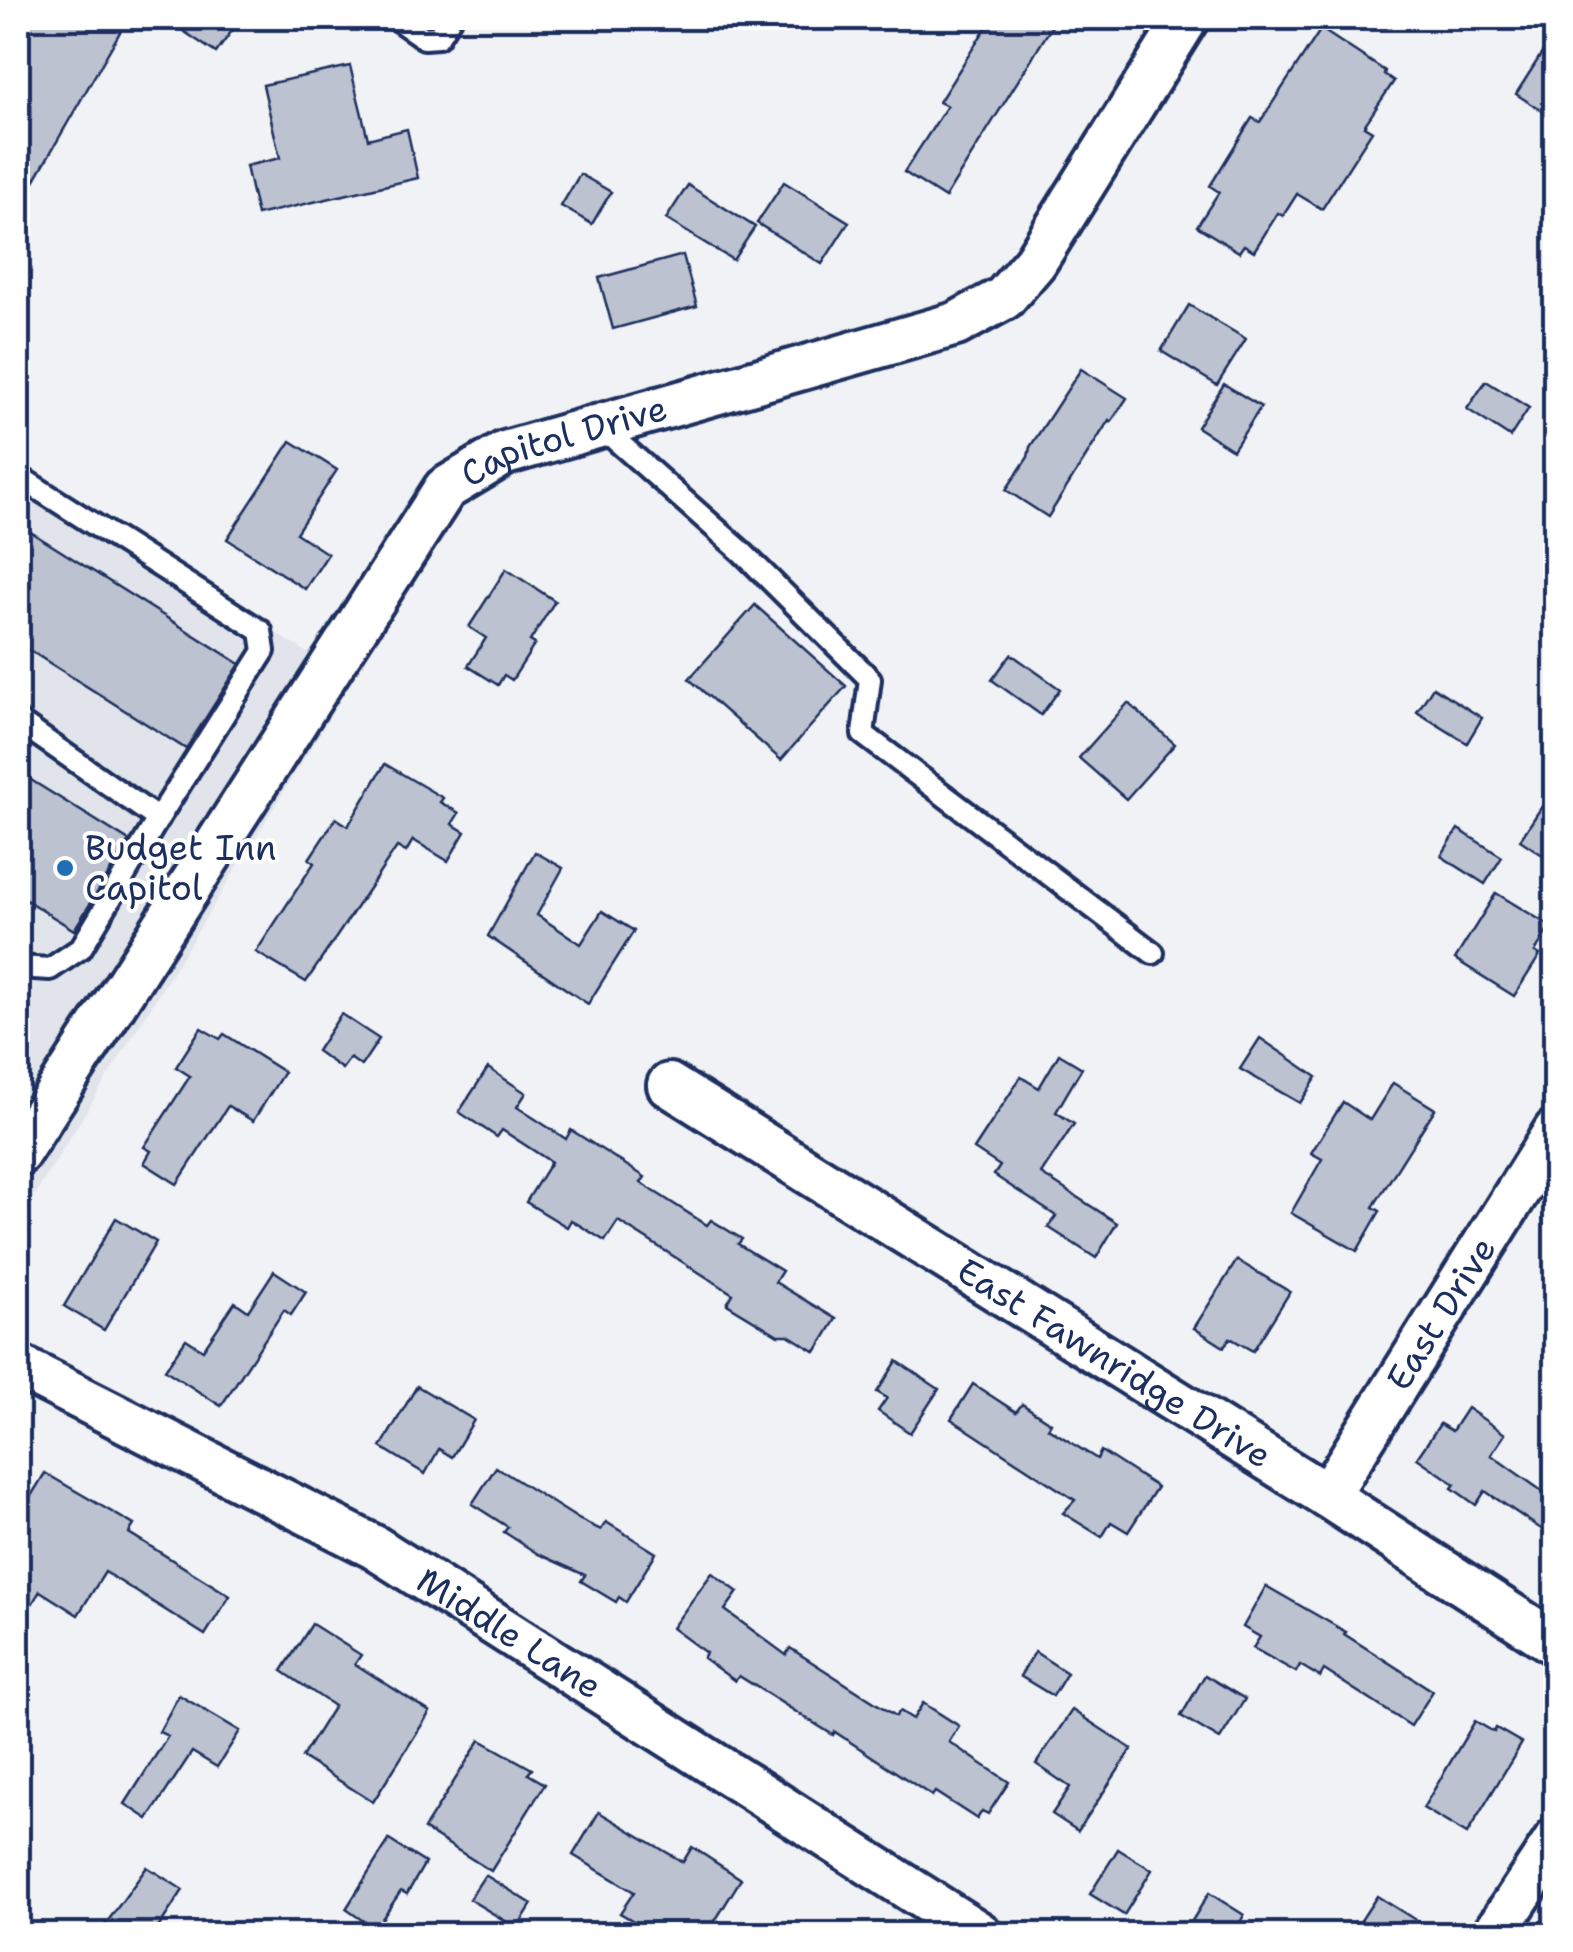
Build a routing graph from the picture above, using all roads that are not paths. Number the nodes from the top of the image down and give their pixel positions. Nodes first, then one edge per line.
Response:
1 (395, 18) edge
2 (450, 18) edge
3 (1188, 18) edge
4 (600, 426) junction
5 (18, 476) edge
6 (18, 721) edge
7 (158, 819) junction
8 (1153, 953) dead end
9 (18, 967) edge
10 (669, 1085) dead end
11 (1556, 1130) edge
12 (18, 1154) edge
13 (18, 1366) edge
14 (1327, 1496) junction
15 (1556, 1644) edge
16 (1556, 1840) edge
17 (980, 1934) edge
18 (1494, 1934) edge

1 - 2 lane
3 - 4 street, Capitol Drive
4 - 8 lane
4 - 12 street, Capitol Drive
5 - 7 lane
6 - 7 lane
7 - 9 lane
10 - 14 street, East Fawnridge Drive
11 - 14 street, East Drive
13 - 17 street, Middle Lane
14 - 15 street, East Fawnridge Drive
16 - 18 street

